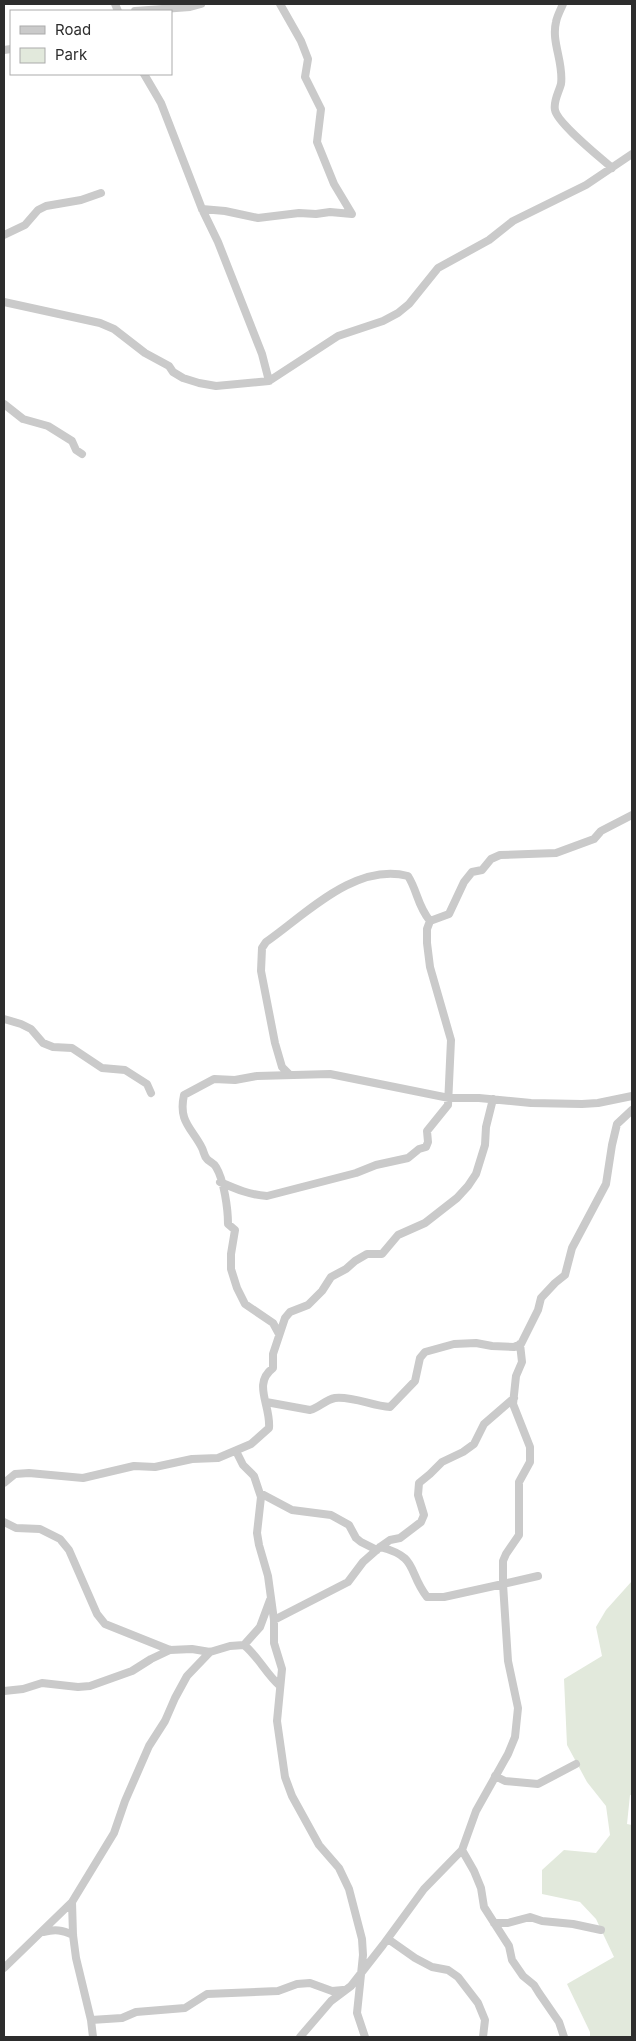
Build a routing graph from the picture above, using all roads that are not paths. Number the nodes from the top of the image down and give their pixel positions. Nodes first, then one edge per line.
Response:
1 (201, 4) edge
2 (280, 4) edge
3 (563, 4) edge
4 (149, 10) edge
5 (145, 75) edge
6 (632, 154) edge
7 (612, 168) junction
8 (101, 193) dead end
9 (202, 209) junction
10 (4, 236) edge
11 (4, 302) edge
12 (269, 381) junction
13 (4, 404) edge
14 (82, 454) dead end
15 (632, 815) edge
16 (430, 921) junction
17 (4, 1019) edge
18 (290, 1075) junction
19 (151, 1094) dead end
20 (632, 1096) edge
21 (448, 1098) junction
22 (493, 1099) junction
23 (632, 1110) edge
24 (220, 1182) junction
25 (279, 1334) junction
26 (520, 1344) junction
27 (514, 1398) junction
28 (266, 1402) junction
29 (236, 1451) junction
30 (4, 1483) edge
31 (260, 1493) junction
32 (4, 1522) edge
33 (378, 1549) junction
34 (538, 1576) dead end
35 (503, 1584) junction
36 (271, 1598) junction
37 (274, 1620) junction
38 (244, 1645) junction
39 (170, 1650) junction
40 (210, 1652) junction
41 (280, 1686) junction
42 (4, 1691) edge
43 (576, 1764) dead end
44 (495, 1776) junction
45 (462, 1850) junction
46 (72, 1902) junction
47 (494, 1923) junction
48 (601, 1930) dead end
49 (42, 1933) junction
50 (72, 1935) junction
51 (388, 1939) junction
52 (4, 1968) edge
53 (361, 1973) junction
54 (345, 1990) junction
55 (91, 2020) junction
56 (93, 2037) edge
57 (300, 2037) edge
58 (365, 2037) edge
59 (482, 2037) edge
60 (564, 2037) edge

1 - 4 street
2 - 9 street
3 - 7 street
5 - 9 street
6 - 7 street
7 - 12 street
8 - 10 street
9 - 12 street
11 - 12 street
13 - 14 street
15 - 16 street
16 - 18 street
16 - 21 street
17 - 19 street
18 - 21 street
18 - 24 street
20 - 22 street
21 - 22 street
21 - 24 street
22 - 25 street
23 - 26 street
24 - 25 street
25 - 28 street
26 - 27 street
26 - 28 street
27 - 33 street
27 - 35 street
28 - 29 street
29 - 30 street
29 - 31 street
31 - 33 street
31 - 36 street
32 - 39 street
33 - 35 street
33 - 37 street
34 - 35 street
35 - 44 street
36 - 37 street
36 - 38 street
37 - 41 street
38 - 40 street
38 - 41 street
39 - 40 street
39 - 42 street
40 - 46 street
41 - 53 street
43 - 44 street
44 - 45 street
45 - 47 street
45 - 51 street
46 - 49 street
46 - 50 street
47 - 48 street
47 - 60 street
49 - 50 street
49 - 52 street
50 - 55 street
51 - 53 street
51 - 59 street
53 - 54 street
53 - 58 street
54 - 55 street
54 - 57 street
55 - 56 street

